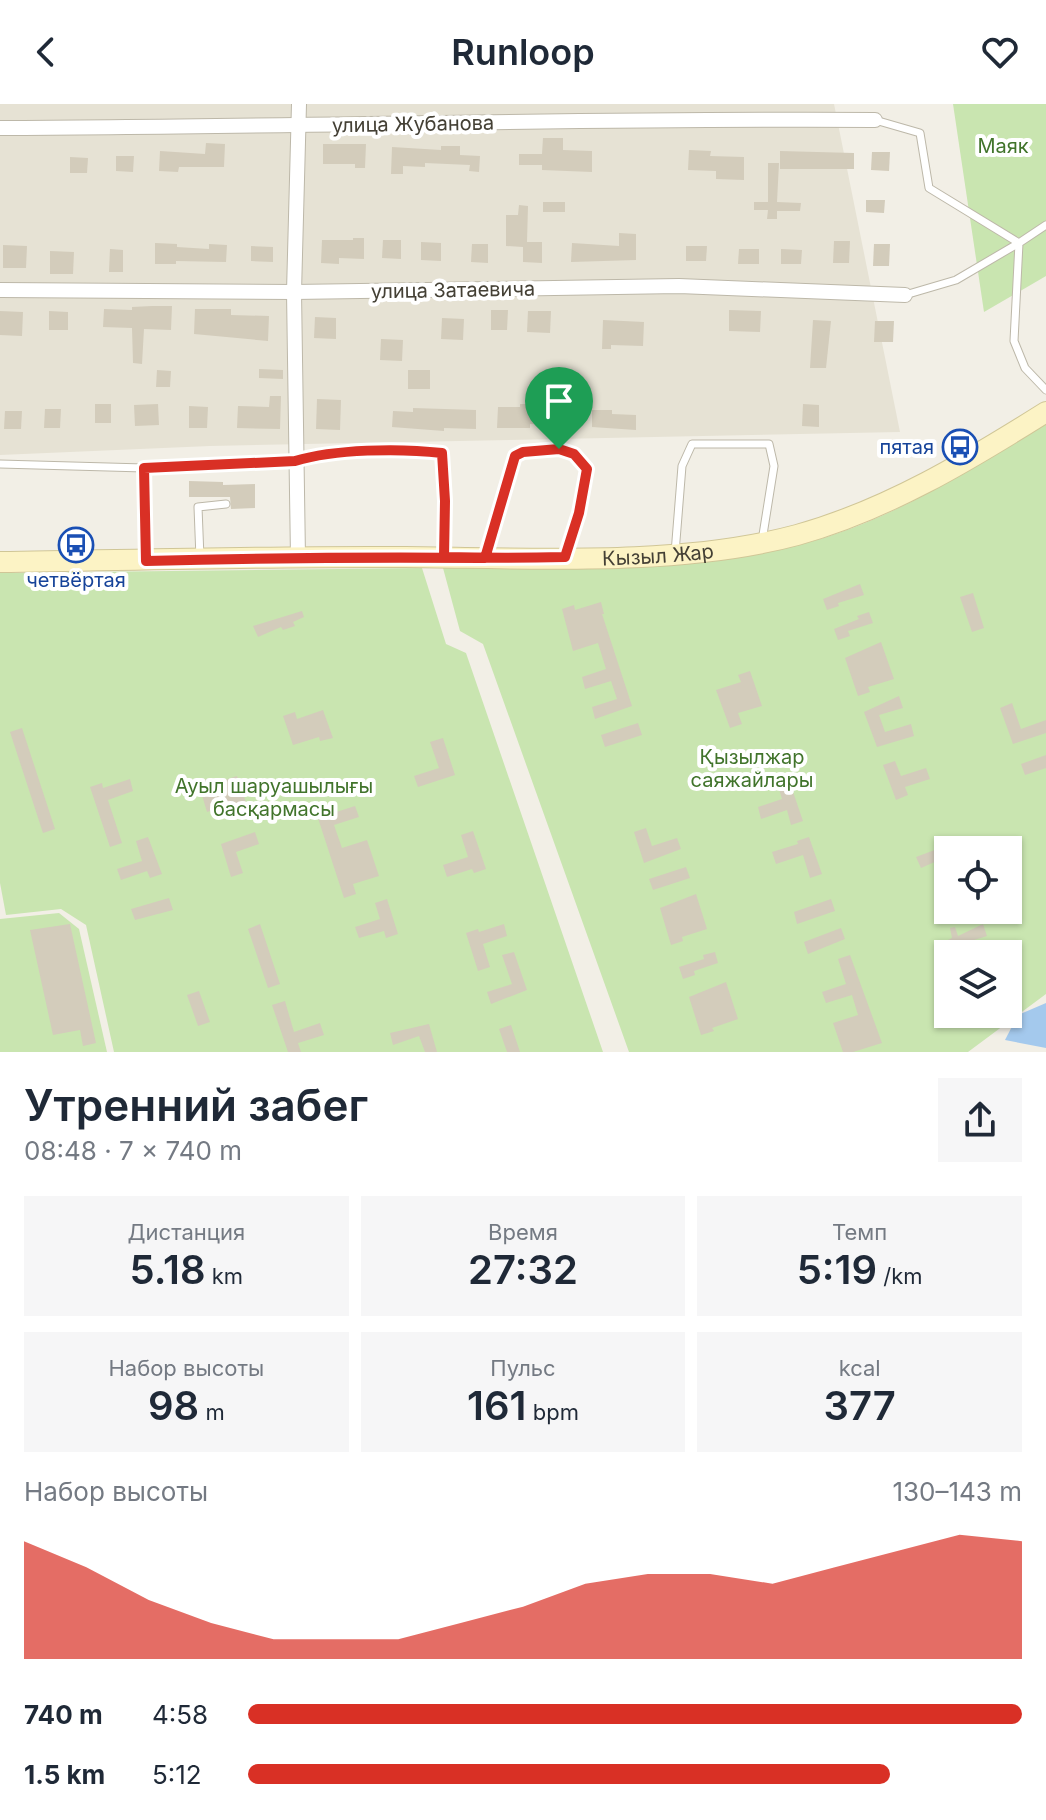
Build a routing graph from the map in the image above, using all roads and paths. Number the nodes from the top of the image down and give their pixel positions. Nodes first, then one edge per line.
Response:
1 (299, 104) edge
2 (875, 120) joint
3 (299, 127) junction
4 (0, 128) edge
5 (1046, 225) edge
6 (1019, 243) junction
7 (0, 290) edge
8 (294, 292) junction
9 (905, 295) joint
10 (1046, 390) edge
11 (1046, 412) edge
12 (295, 461) junction
13 (0, 464) edge
14 (144, 468) junction
15 (226, 504) dead end
16 (761, 543) junction
17 (675, 553) junction
18 (444, 557) junction
19 (565, 557) junction
20 (298, 558) junction
21 (485, 558) junction
22 (200, 560) junction
23 (146, 561) junction
24 (0, 562) edge

1 - 3 street
2 - 3 street, улица Жубанова
2 - 6 lane
3 - 4 street, улица Жубанова
3 - 8 street
5 - 6 lane
6 - 9 lane
6 - 10 lane
7 - 8 street, улица Затаевича
8 - 9 street, улица Затаевича
8 - 12 street
11 - 16 main road, Кызыл Жар
12 - 14 lane
12 - 18 lane
12 - 20 street
13 - 14 lane
14 - 23 lane
15 - 22 lane
16 - 17 main road, Кызыл Жар
16 - 17 lane
17 - 19 main road, Кызыл Жар
18 - 20 main road, Кызыл Жар
18 - 21 main road, Кызыл Жар
19 - 21 main road, Кызыл Жар
19 - 21 lane
20 - 22 main road, Кызыл Жар
22 - 23 main road, Кызыл Жар
23 - 24 main road, Кызыл Жар

